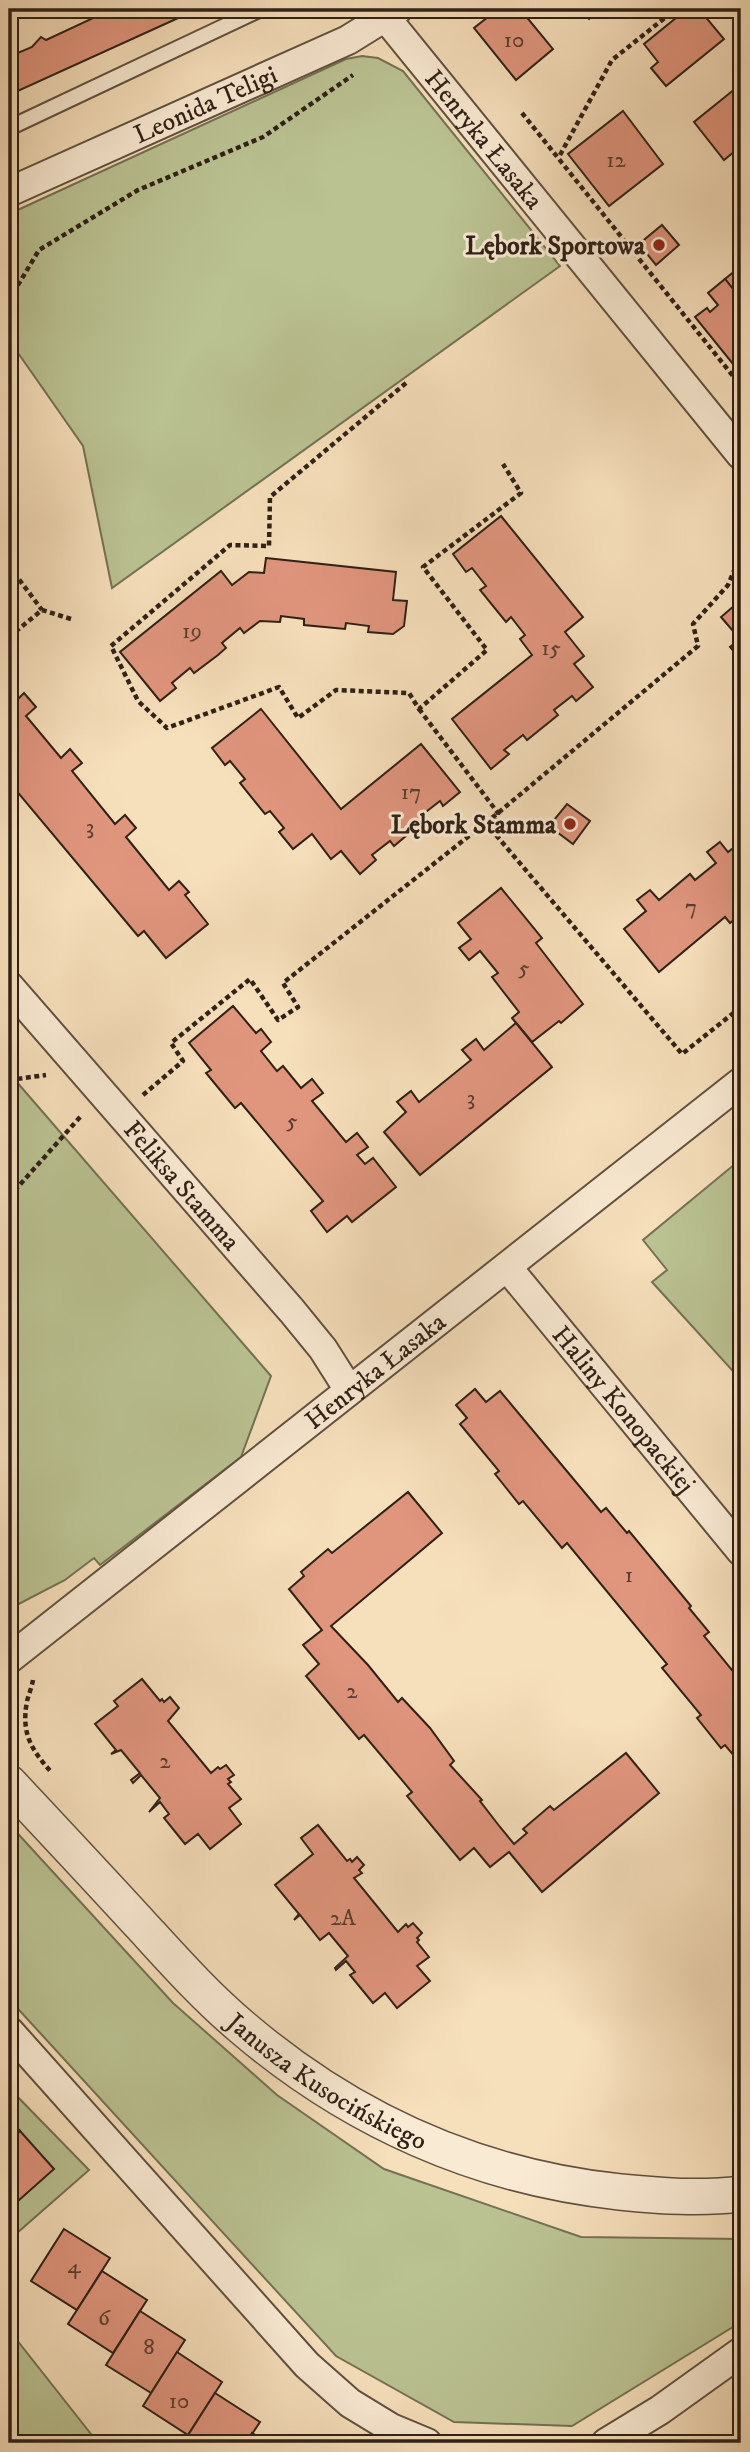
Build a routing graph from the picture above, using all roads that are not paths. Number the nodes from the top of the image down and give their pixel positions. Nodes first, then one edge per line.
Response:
1 (261, 9) edge
2 (386, 12) edge
3 (9, 128) edge
4 (9, 192) edge
5 (741, 455) edge
6 (9, 986) edge
7 (741, 1082) edge
8 (507, 1267) junction
9 (349, 1390) junction
10 (741, 1551) edge
11 (11, 1657) edge
12 (9, 1783) edge
13 (9, 2031) edge
14 (741, 2194) edge
15 (741, 2352) edge
16 (427, 2443) edge
17 (606, 2443) edge

1 - 3 lane
2 - 4 street, Leonida Teligi
2 - 5 street, Henryka Łasaka
6 - 9 street, Feliksa Stamma
7 - 8 street, Henryka Łasaka
8 - 9 street, Henryka Łasaka
8 - 10 street, Haliny Konopackiej
9 - 11 street, Henryka Łasaka
12 - 14 street, Janusza Kusocińskiego
13 - 16 street
15 - 17 street

